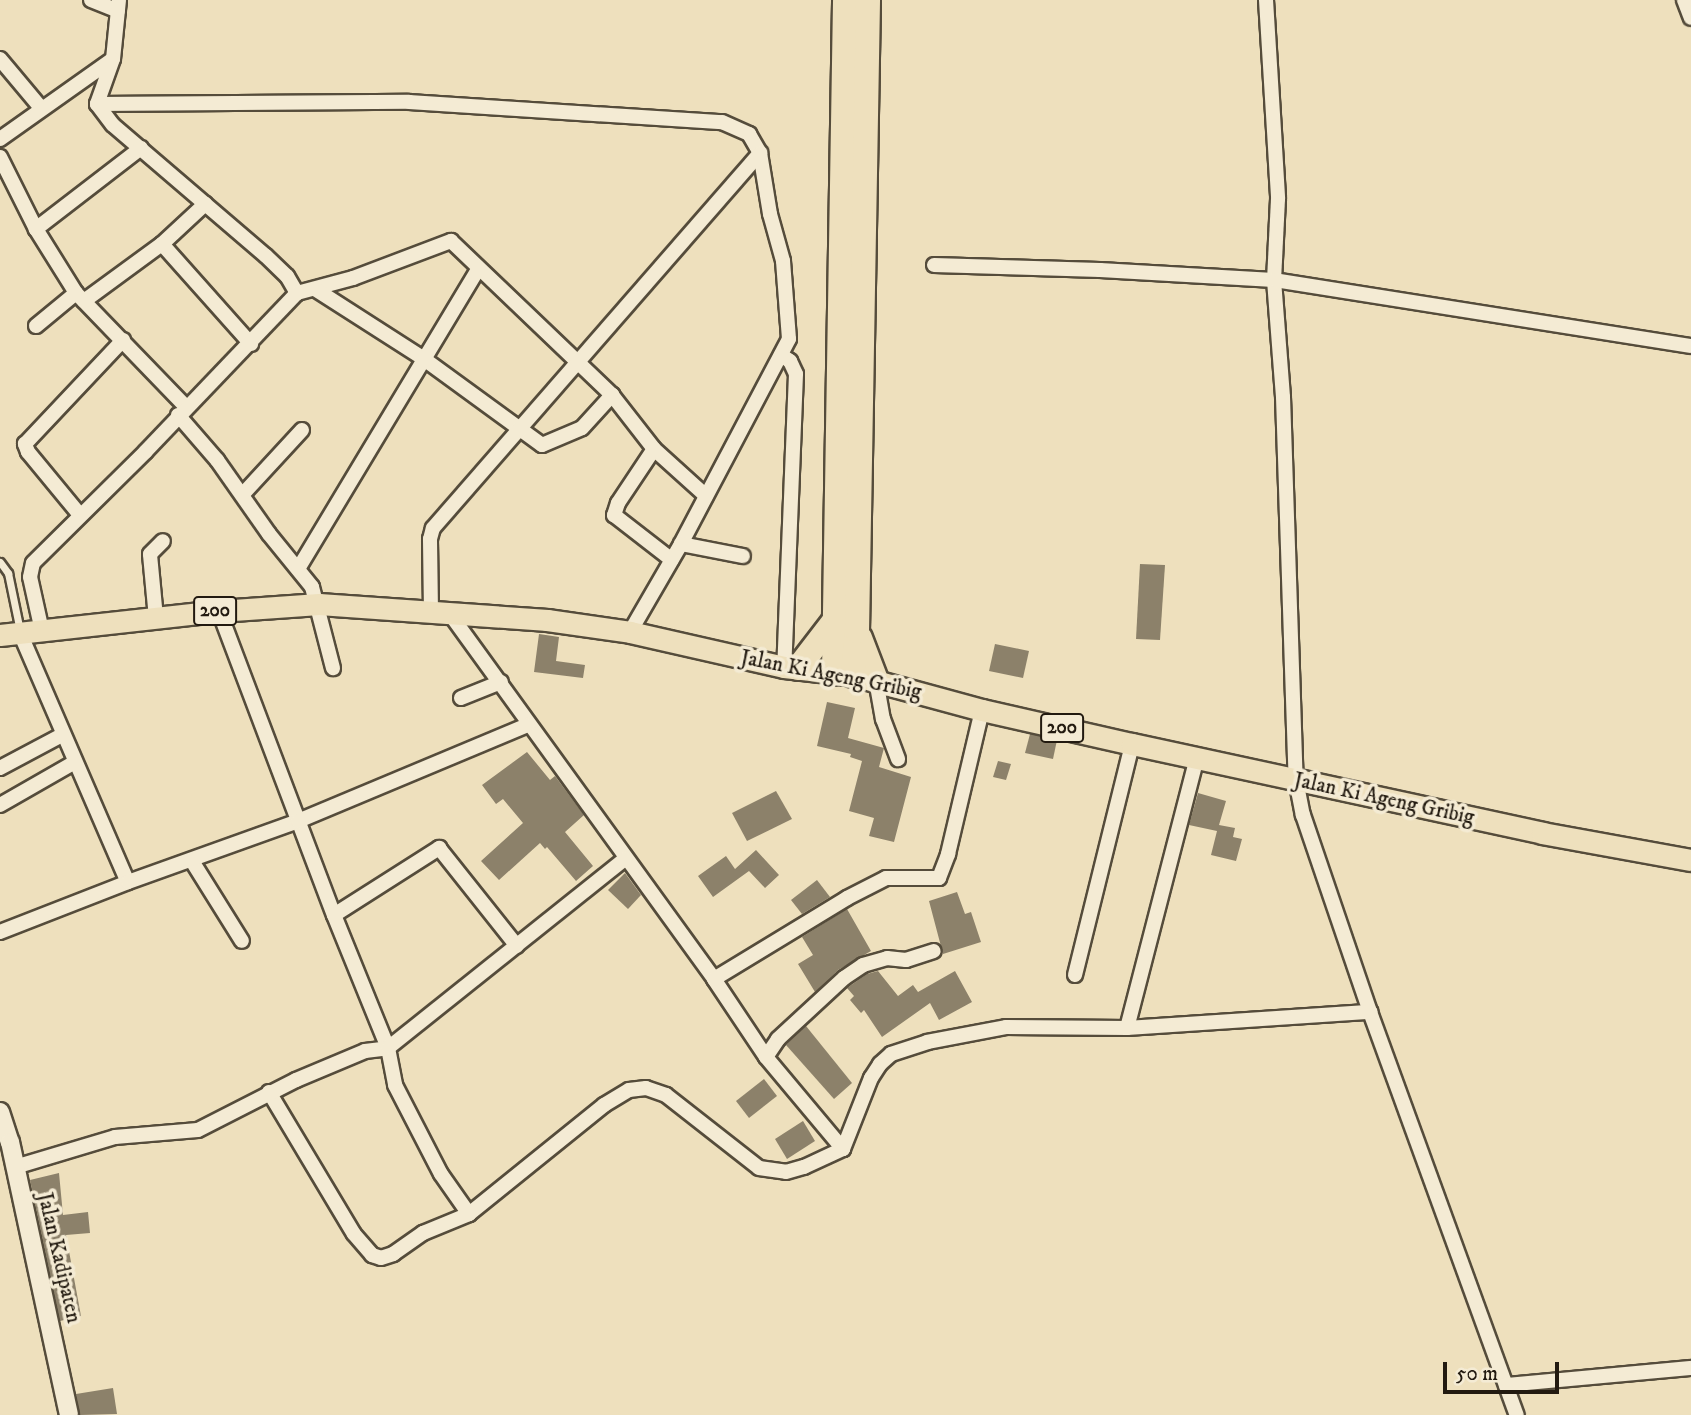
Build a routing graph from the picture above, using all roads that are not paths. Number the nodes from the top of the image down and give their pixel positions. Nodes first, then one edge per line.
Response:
1 (91, 0) edge
2 (845, 0) edge
3 (868, 0) edge
4 (1266, 0) edge
5 (1684, 0) edge
6 (119, 6) edge
7 (1691, 18) edge
8 (0, 59) edge
9 (113, 59) junction
10 (97, 104) junction
11 (41, 108) junction
12 (0, 139) edge
13 (141, 148) junction
14 (760, 153) junction
15 (0, 157) edge
16 (205, 204) junction
17 (36, 229) junction
18 (162, 244) junction
19 (934, 265) dead end
20 (478, 269) junction
21 (1274, 280) junction
22 (314, 289) junction
23 (297, 293) junction
24 (80, 297) junction
25 (36, 326) dead end
26 (123, 340) junction
27 (251, 344) junction
28 (1691, 346) edge
29 (780, 355) junction
30 (425, 359) junction
31 (577, 363) junction
32 (612, 395) junction
33 (183, 411) junction
34 (519, 429) junction
35 (302, 430) dead end
36 (654, 449) junction
37 (243, 494) junction
38 (706, 496) junction
39 (80, 515) junction
40 (163, 541) dead end
41 (681, 544) junction
42 (743, 556) dead end
43 (672, 560) junction
44 (0, 562) edge
45 (298, 569) junction
46 (319, 604) junction
47 (219, 611) junction
48 (440, 613) junction
49 (156, 618) junction
50 (834, 621) junction
51 (42, 631) junction
52 (630, 632) junction
53 (10, 634) edge
54 (791, 667) junction
55 (333, 668) dead end
56 (854, 676) junction
57 (501, 682) junction
58 (461, 698) dead end
59 (982, 710) junction
60 (528, 725) junction
61 (62, 735) junction
62 (1132, 744) junction
63 (1197, 757) junction
64 (898, 759) dead end
65 (75, 762) junction
66 (0, 768) edge
67 (1296, 780) junction
68 (0, 805) edge
69 (298, 821) junction
70 (625, 859) junction
71 (1691, 860) edge
72 (192, 861) junction
73 (128, 882) junction
74 (334, 915) junction
75 (0, 932) edge
76 (242, 941) dead end
77 (517, 946) junction
78 (934, 951) dead end
79 (1075, 975) dead end
80 (714, 979) junction
81 (1370, 1012) junction
82 (1127, 1028) junction
83 (388, 1048) junction
84 (766, 1057) junction
85 (269, 1092) junction
86 (0, 1112) edge
87 (843, 1149) junction
88 (15, 1167) junction
89 (469, 1214) junction
90 (1691, 1368) edge
91 (1506, 1385) junction
92 (69, 1415) edge
93 (1517, 1415) edge

1 - 6 street
2 - 50 highway
3 - 56 highway
4 - 21 street
5 - 7 street
6 - 9 street
8 - 11 street
9 - 10 street
9 - 11 street
10 - 13 street
10 - 14 street
11 - 12 street
13 - 16 street
13 - 17 street
14 - 29 street
14 - 31 street
15 - 17 street
16 - 18 street
16 - 23 street
17 - 24 street
18 - 24 street
18 - 27 street
19 - 21 street
20 - 22 street
20 - 30 street
20 - 31 street
21 - 28 street
21 - 67 street
22 - 23 street
22 - 30 street
23 - 27 street
24 - 25 street
24 - 26 street
26 - 33 street
26 - 39 street
27 - 33 street
29 - 38 street
29 - 54 street
30 - 34 street
30 - 45 street
31 - 32 street
31 - 34 street
32 - 34 street
32 - 36 street
33 - 37 street
33 - 39 street
34 - 48 street
35 - 37 street
36 - 38 street
36 - 43 street
37 - 45 street
38 - 41 street
39 - 51 street
40 - 49 street
41 - 42 street
41 - 43 street
43 - 52 street
44 - 53 lane
45 - 46 street
46 - 47 main road, Jalan Ki Ageng Gribig / 200
46 - 48 main road, Jalan Ki Ageng Gribig / 200
46 - 55 street
47 - 49 main road, Jalan Ki Ageng Gribig / 200
47 - 69 street
48 - 52 main road, Jalan Ki Ageng Gribig / 200
48 - 57 street
49 - 51 main road, Jalan Ki Ageng Gribig / 200
50 - 54 highway
50 - 56 highway
51 - 53 main road, Jalan Ki Ageng Gribig / 200
52 - 54 main road, Jalan Ki Ageng Gribig / 200
53 - 61 street
54 - 56 main road, Jalan Ki Ageng Gribig / 200
56 - 59 main road, Jalan Ki Ageng Gribig / 200
56 - 64 street
57 - 58 street
57 - 60 street
59 - 62 main road, Jalan Ki Ageng Gribig / 200
59 - 80 street
60 - 69 street
60 - 70 street
61 - 65 street
61 - 66 street
62 - 63 main road, Jalan Ki Ageng Gribig / 200
62 - 79 street
63 - 67 main road, Jalan Ki Ageng Gribig / 200
63 - 82 street
65 - 68 street
65 - 73 street
67 - 71 main road, Jalan Ki Ageng Gribig / 200
67 - 81 street
69 - 72 street
69 - 74 street
70 - 77 street
70 - 80 street
72 - 73 street
72 - 76 street
73 - 75 street
74 - 77 street
74 - 83 street
77 - 83 street
78 - 84 street
80 - 84 street
81 - 82 street
81 - 91 street
82 - 87 street
83 - 85 street
83 - 89 street
84 - 87 street
85 - 88 street
85 - 89 street
86 - 88 street, Jalan Kadipaten
87 - 89 street
88 - 92 street, Jalan Kadipaten
90 - 91 street
91 - 93 street

